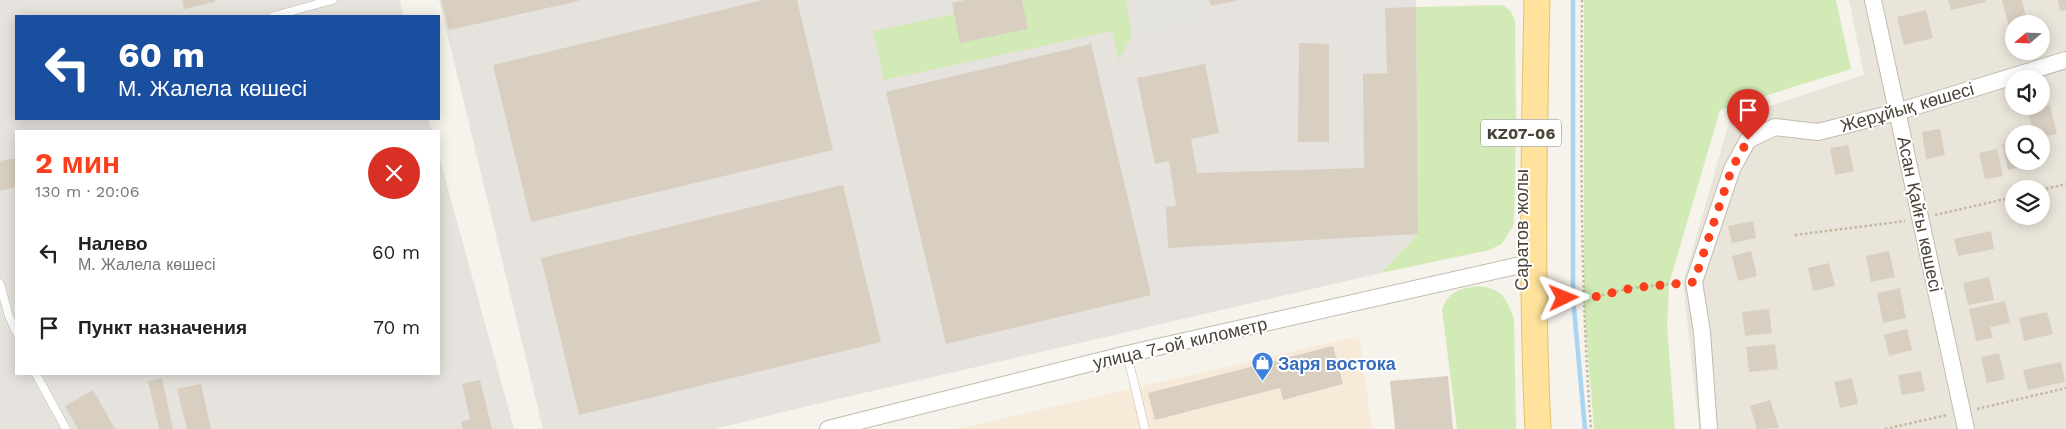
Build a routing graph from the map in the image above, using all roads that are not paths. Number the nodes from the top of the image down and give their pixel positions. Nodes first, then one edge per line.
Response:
1 (332, 0) edge
2 (1522, 0) edge
3 (1537, 0) edge
4 (1873, 0) edge
5 (278, 15) edge
6 (2066, 60) edge
7 (1897, 112) junction
8 (1527, 264) junction
9 (0, 284) edge
10 (15, 330) edge
11 (1127, 354) junction
12 (37, 375) edge
13 (66, 429) edge
14 (828, 429) edge
15 (1145, 429) edge
16 (1524, 429) edge
17 (1538, 429) edge
18 (1708, 429) edge
19 (1966, 429) edge

1 - 5 lane
2 - 8 main road, Саратов жолы / KZ07-06
3 - 8 main road, Саратов жолы / KZ07-06
4 - 7 street, Асан Қайғы көшесі
6 - 7 street, Жерұйық көшесі
7 - 18 street, Жерұйық көшесі
7 - 19 street, Асан Қайғы көшесі
8 - 11 street, улица 7-ой километр
8 - 16 main road, Саратов жолы / KZ07-06
8 - 17 main road, Саратов жолы / KZ07-06
9 - 10 lane
11 - 14 street, улица 7-ой километр
11 - 15 lane
12 - 13 lane

